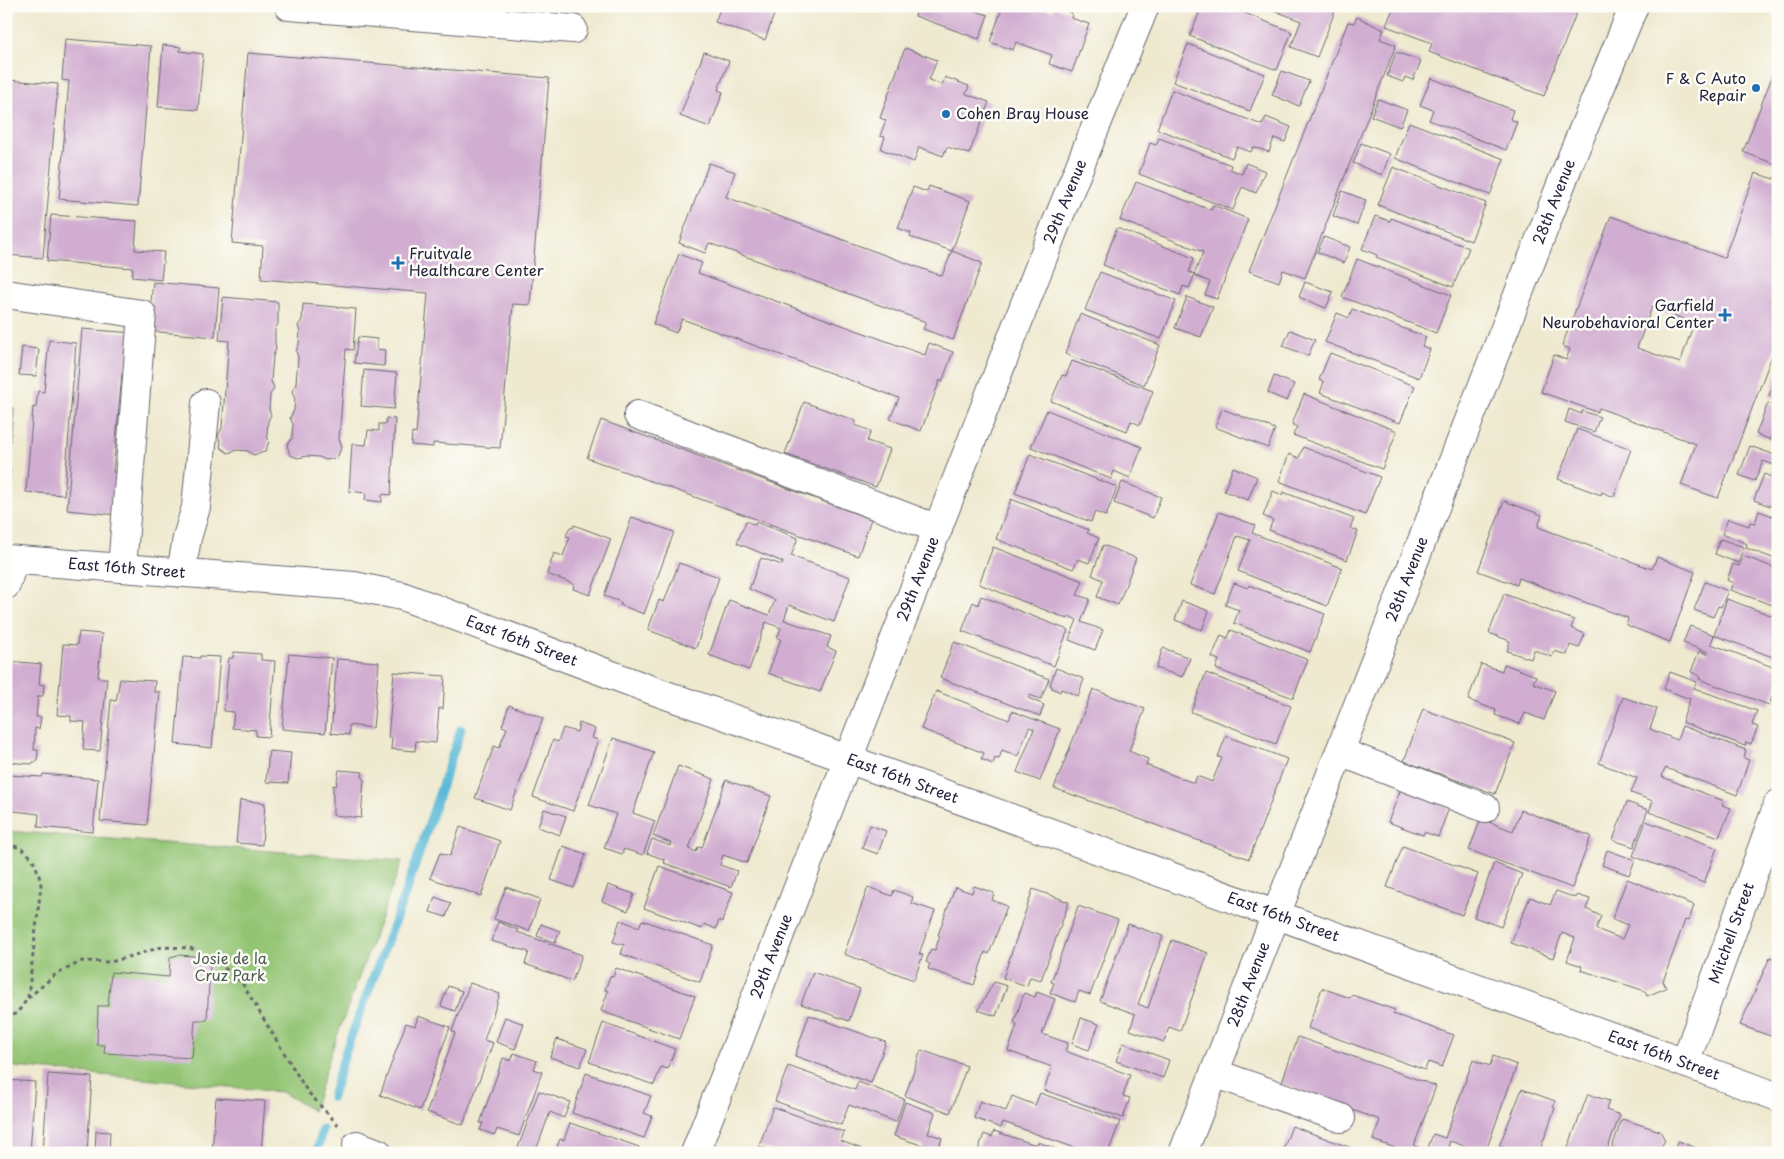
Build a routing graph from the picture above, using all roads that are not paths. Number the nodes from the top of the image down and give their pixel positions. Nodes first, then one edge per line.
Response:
1 (289, 6) edge
2 (1145, 6) edge
3 (1634, 6) edge
4 (380, 10) edge
5 (572, 28) dead end
6 (6, 294) edge
7 (206, 403) dead end
8 (638, 416) dead end
9 (938, 529) junction
10 (9, 568) edge
11 (122, 568) junction
12 (181, 573) junction
13 (1340, 752) junction
14 (848, 759) junction
15 (1778, 804) edge
16 (1485, 808) dead end
17 (1275, 915) junction
18 (1685, 1063) junction
19 (1214, 1073) junction
20 (1778, 1097) edge
21 (1341, 1118) dead end
22 (695, 1153) edge
23 (1183, 1153) edge

1 - 4 street
2 - 9 street, 29th Avenue
3 - 13 street, 28th Avenue
4 - 5 street
6 - 11 street
7 - 12 street
8 - 9 street
9 - 14 street, 29th Avenue
10 - 11 street, East 16th Street
11 - 12 street, East 16th Street
12 - 14 street, East 16th Street
13 - 16 street
13 - 17 street, 28th Avenue
14 - 17 street, East 16th Street
14 - 22 street, 29th Avenue
15 - 18 street, Mitchell Street
17 - 18 street, East 16th Street
17 - 19 street, 28th Avenue
18 - 20 street, East 16th Street
19 - 21 street
19 - 23 street, 28th Avenue

